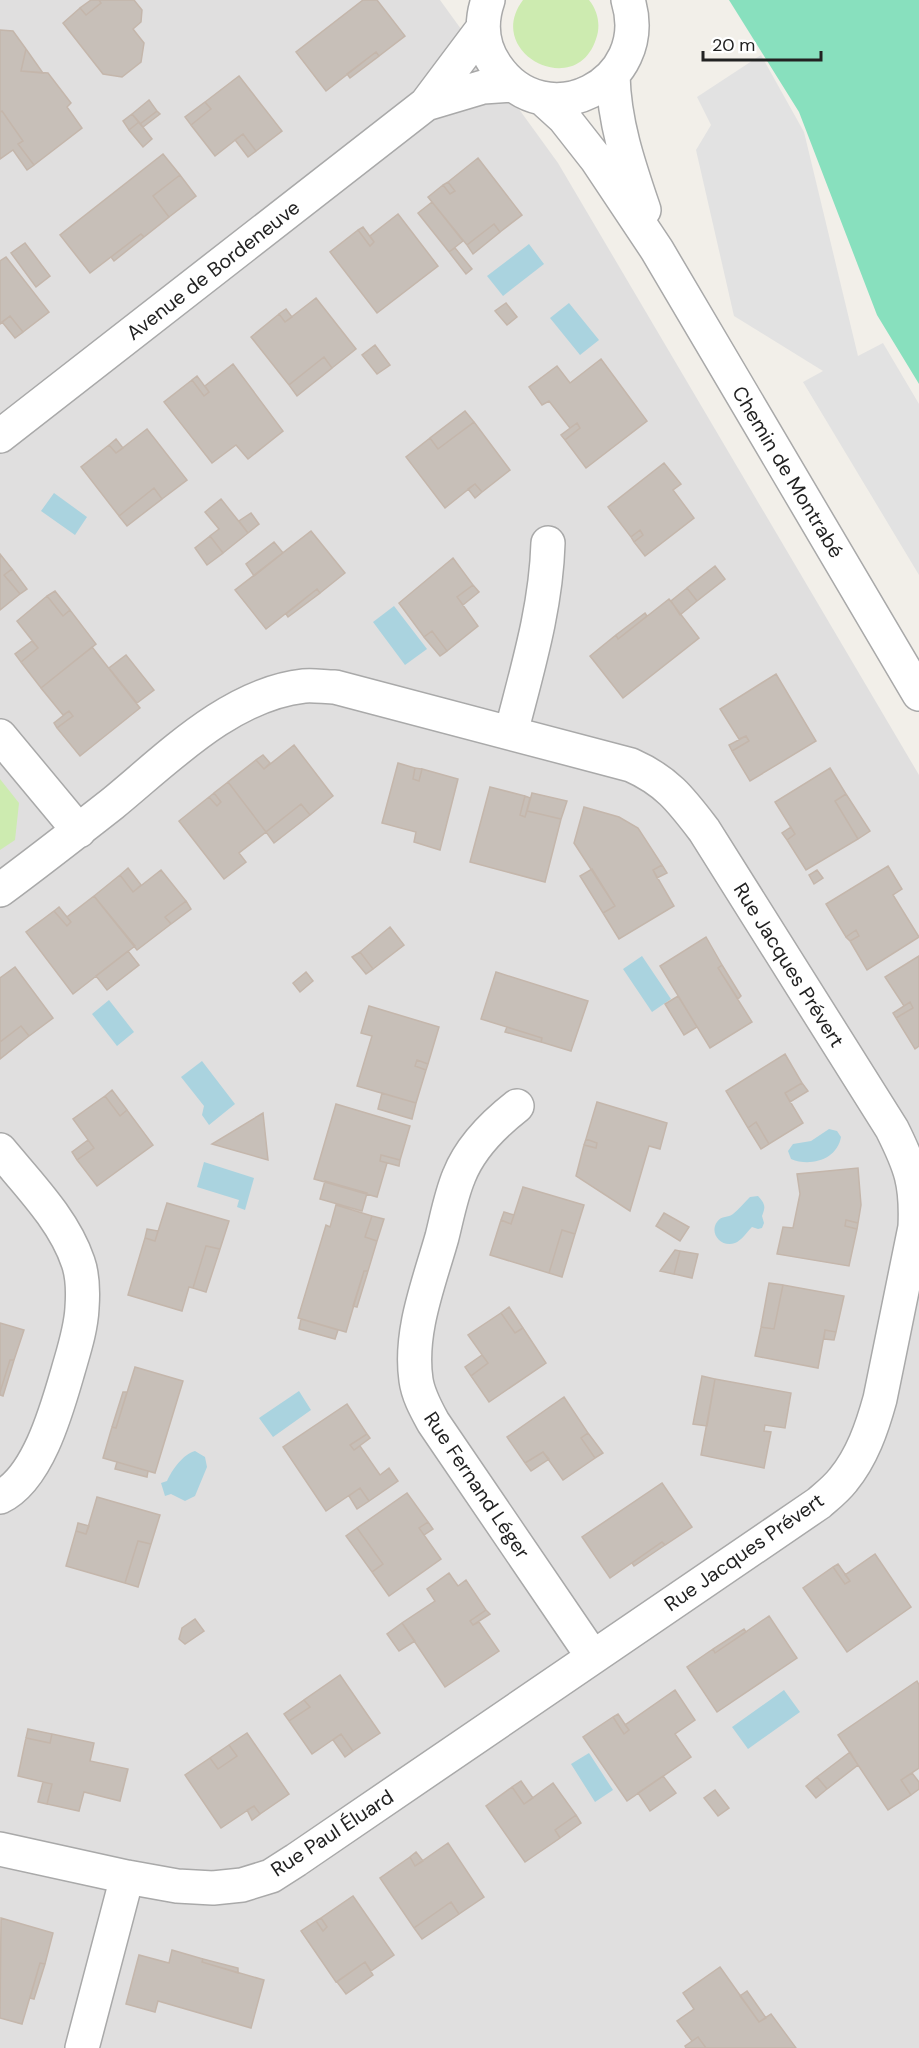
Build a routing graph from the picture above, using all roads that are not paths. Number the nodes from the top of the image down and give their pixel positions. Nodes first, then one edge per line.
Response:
1 (628, 0) edge
2 (485, 9) edge
3 (613, 75) junction
4 (528, 91) junction
5 (426, 104) junction
6 (657, 250) junction
7 (0, 436) edge
8 (548, 543) dead end
9 (919, 694) edge
10 (511, 733) junction
11 (0, 736) edge
12 (79, 831) junction
13 (0, 890) edge
14 (517, 1106) dead end
15 (0, 1150) edge
16 (0, 1497) edge
17 (593, 1656) junction
18 (0, 1849) edge
19 (127, 1877) junction
20 (82, 2048) edge

1 - 3 street
2 - 4 street, Chemin de Montrabé
2 - 5 street, Avenue de Bordeneuve
3 - 4 street, Avenue de Bordeneuve
3 - 6 street, Chemin de Montrabé
4 - 5 street, Avenue de Bordeneuve
4 - 6 street, Chemin de Montrabé
5 - 7 street, Avenue de Bordeneuve
6 - 9 street, Chemin de Montrabé
8 - 10 street
10 - 12 street, Rue Jacques Prévert
10 - 17 street, Rue Jacques Prévert
11 - 12 street
12 - 13 street
14 - 17 street, Rue Fernand Léger
15 - 16 street
17 - 19 street, Rue Paul Éluard
18 - 19 street, Rue Paul Éluard
19 - 20 street

